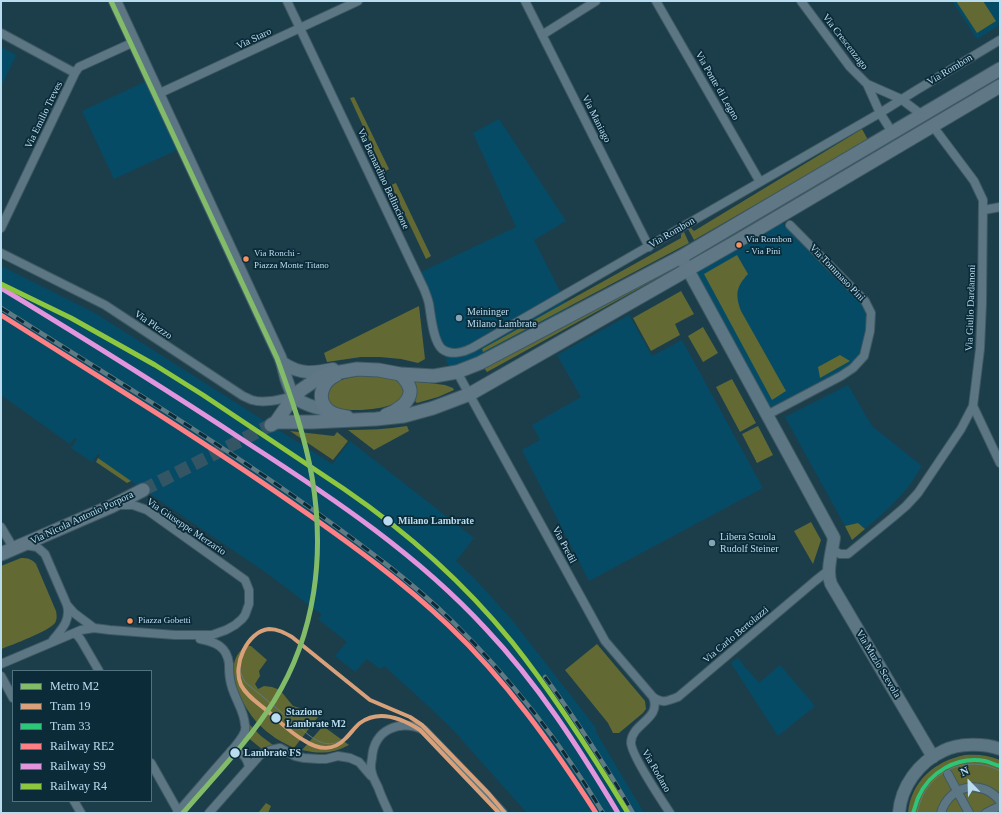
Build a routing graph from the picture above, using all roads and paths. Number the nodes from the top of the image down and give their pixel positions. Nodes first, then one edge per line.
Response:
1 (115, 1) edge
2 (287, 1) edge
3 (358, 1) edge
4 (525, 1) edge
5 (596, 1) edge
6 (656, 1) edge
7 (801, 1) edge
8 (300, 28) junction
9 (1, 33) edge
10 (542, 35) junction
11 (1000, 40) edge
12 (134, 42) junction
13 (1000, 69) edge
14 (75, 73) junction
15 (867, 84) junction
16 (1000, 86) edge
17 (158, 94) junction
18 (901, 99) junction
19 (880, 112) junction
20 (922, 115) junction
21 (932, 125) junction
22 (892, 132) junction
23 (899, 145) junction
24 (760, 182) junction
25 (1000, 207) edge
26 (984, 210) junction
27 (790, 225) dead end
28 (1, 228) edge
29 (649, 247) junction
30 (1, 253) edge
31 (680, 257) junction
32 (688, 270) junction
33 (463, 352) joint
34 (283, 363) junction
35 (352, 370) junction
36 (457, 372) junction
37 (400, 374) junction
38 (470, 394) junction
39 (294, 396) junction
40 (973, 406) junction
41 (329, 411) junction
42 (767, 415) junction
43 (362, 419) junction
44 (376, 419) junction
45 (1000, 463) edge
46 (143, 490) tunnel mouth
47 (112, 506) junction
48 (1, 527) edge
49 (56, 530) junction
50 (18, 547) junction
51 (833, 550) junction
52 (1, 554) edge
53 (47, 559) junction
54 (829, 570) junction
55 (67, 605) junction
56 (94, 628) junction
57 (74, 633) junction
58 (175, 635) junction
59 (81, 640) junction
60 (51, 642) junction
61 (1, 664) edge
62 (98, 670) edge
63 (1, 676) edge
64 (12, 696) edge
65 (653, 697) junction
66 (1000, 749) edge
67 (231, 751) junction
68 (933, 757) junction
69 (152, 765) edge
70 (249, 767) junction
71 (948, 774) dead end
72 (375, 782) junction
73 (957, 791) junction
74 (1000, 801) edge
75 (75, 802) edge
76 (1000, 806) edge
77 (178, 812) edge
78 (81, 813) edge
79 (209, 813) edge
80 (388, 813) edge
81 (503, 813) edge
82 (670, 813) edge
83 (899, 813) edge
84 (941, 813) edge
85 (969, 813) edge
86 (986, 813) edge

1 - 12 street
2 - 8 street, Via Bernardino Bellincione
3 - 8 street, Via Staro
4 - 10 street, Via Maniago
5 - 10 street
6 - 24 street, Via Ponte di Legno
7 - 15 street, Via Crescenzago
8 - 17 street, Via Staro
8 - 33 street, Via Bernardino Bellincione
9 - 14 street
10 - 29 street, Via Maniago
11 - 18 street, Via Rombon
12 - 14 street, Via Emilio Treves
12 - 17 street
13 - 20 main road
14 - 28 street, Via Emilio Treves
15 - 18 street, Via Crescenzago
15 - 19 street
16 - 21 main road
17 - 34 street
18 - 19 street, Via Rombon
18 - 20 street
19 - 22 street
19 - 24 street, Via Rombon
20 - 21 main road
20 - 22 main road
21 - 23 main road
21 - 26 street
22 - 23 main road
22 - 31 main road
23 - 32 main road
24 - 29 street, Via Rombon
25 - 26 street
26 - 40 street, Via Giulio Dardanoni
27 - 42 street, Via Tommaso Pini
29 - 33 street, Via Rombon
30 - 39 street, Via Plezzo
31 - 32 street
31 - 36 main road
32 - 38 main road
32 - 42 street
34 - 35 street
34 - 39 street
35 - 37 main road
35 - 39 main road
35 - 41 main road
36 - 37 main road
36 - 38 street, Via Predil
37 - 44 main road
38 - 44 main road
38 - 65 street, Via Predil
39 - 41 street
39 - 43 main road
40 - 45 street
40 - 51 street
41 - 43 main road
42 - 51 street
43 - 44 main road
46 - 47 main road, Via Nicola Antonio Porpora
47 - 49 main road, Via Nicola Antonio Porpora
47 - 58 street, Via Giuseppe Merzario
48 - 50 street
49 - 50 main road, Via Nicola Antonio Porpora
49 - 53 street
50 - 52 main road, Via Nicola Antonio Porpora
50 - 53 street
51 - 54 street
53 - 55 street
54 - 65 street, Via Carlo Bertolazzi
54 - 68 street, Via Muzio Scevola
55 - 56 street
55 - 60 street
56 - 57 street
56 - 58 street
56 - 59 street
57 - 59 street
57 - 60 street
58 - 67 street
59 - 62 street
60 - 61 street
63 - 64 street
65 - 82 street, Via Rodano
66 - 68 street
67 - 70 street
67 - 77 street
68 - 83 street
69 - 77 street
70 - 72 street
70 - 79 street
71 - 73 street
72 - 80 street
72 - 81 street
73 - 74 street
73 - 84 street
73 - 85 street
75 - 78 street
76 - 86 street

